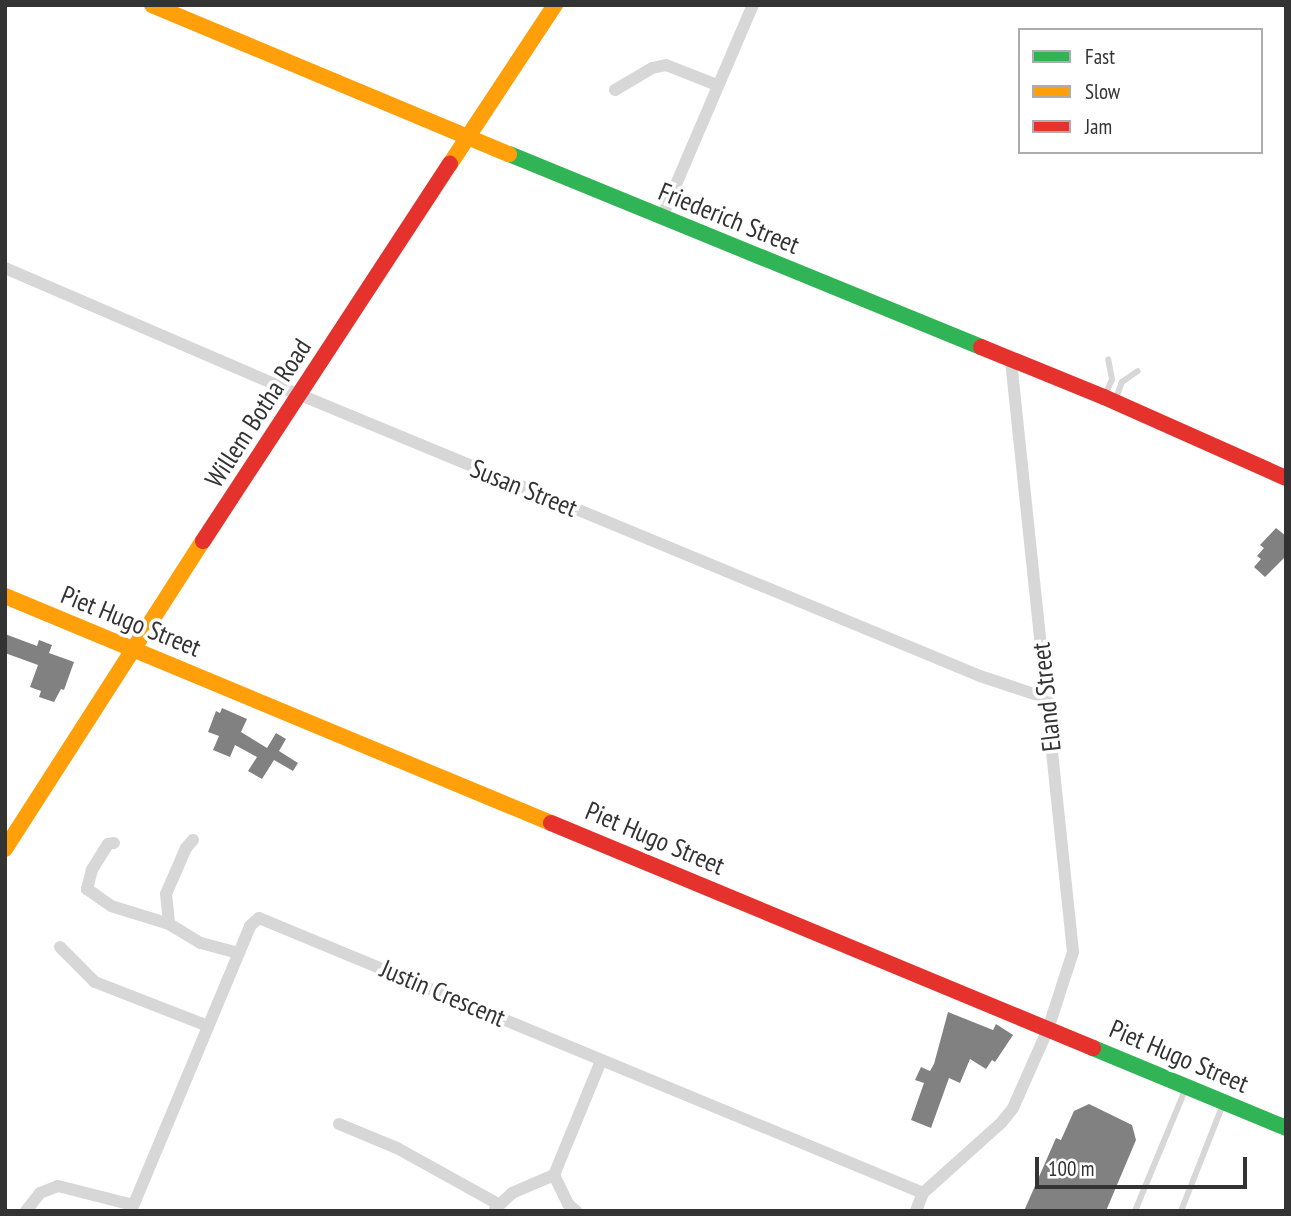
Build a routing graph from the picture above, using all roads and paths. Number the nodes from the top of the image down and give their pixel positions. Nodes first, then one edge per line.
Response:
1 (152, 5) edge
2 (555, 5) edge
3 (752, 5) edge
4 (717, 85) junction
5 (615, 90) dead end
6 (467, 138) junction
7 (662, 217) junction
8 (5, 268) edge
9 (1108, 359) dead end
10 (1011, 361) junction
11 (1138, 372) dead end
12 (298, 394) junction
13 (1110, 399) junction
14 (1286, 478) edge
15 (5, 596) edge
16 (135, 649) junction
17 (1046, 698) junction
18 (193, 840) dead end
19 (114, 843) dead end
20 (5, 849) edge
21 (169, 924) junction
22 (60, 947) dead end
23 (239, 953) junction
24 (208, 1026) junction
25 (1048, 1029) junction
26 (601, 1060) junction
27 (1187, 1086) junction
28 (1224, 1102) junction
29 (339, 1124) dead end
30 (1286, 1128) edge
31 (554, 1175) junction
32 (923, 1193) junction
33 (496, 1207) edge
34 (132, 1208) edge
35 (26, 1211) edge
36 (576, 1211) edge
37 (915, 1211) edge
38 (1135, 1211) edge
39 (1181, 1211) edge

1 - 6 street, Friederich Street
2 - 6 street, Willem Botha Road
3 - 4 street
4 - 5 street
4 - 7 street
6 - 7 street, Friederich Street
6 - 12 street, Willem Botha Road
7 - 10 street, Friederich Street
8 - 12 street, Susan Street
9 - 13 lane
10 - 13 street, Friederich Street
10 - 17 street, Eland Street
11 - 13 lane
12 - 16 street, Willem Botha Road
12 - 17 street, Susan Street
13 - 14 street, Friederich Street
15 - 16 street, Piet Hugo Street
16 - 20 street, Willem Botha Road
16 - 25 street, Piet Hugo Street
17 - 25 street, Eland Street
18 - 21 street
19 - 21 street
21 - 23 street
22 - 24 street
23 - 24 street, Justin Crescent
23 - 26 street, Justin Crescent
24 - 34 street, Justin Crescent
25 - 27 street, Piet Hugo Street
25 - 32 street, Eland Street
26 - 31 street
26 - 32 street, Justin Crescent
27 - 28 street, Piet Hugo Street
27 - 38 lane
28 - 30 street, Piet Hugo Street
28 - 39 lane
29 - 33 street
31 - 33 street
31 - 36 street
32 - 37 street
34 - 35 street

